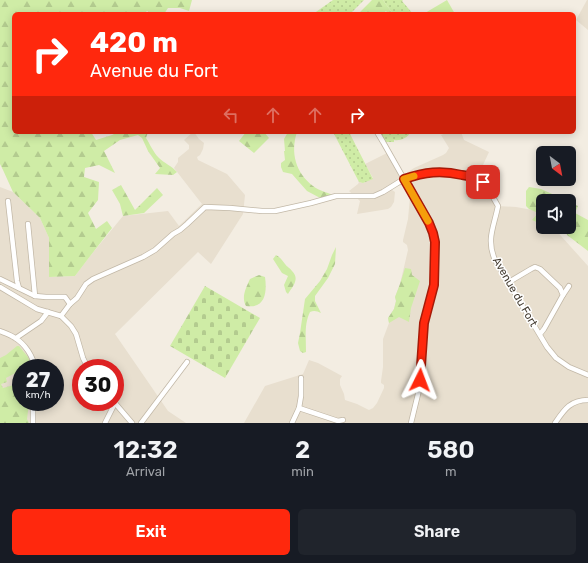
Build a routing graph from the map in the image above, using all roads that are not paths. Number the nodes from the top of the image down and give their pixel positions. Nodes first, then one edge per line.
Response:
1 (378, 134) edge
2 (404, 179) junction
3 (8, 201) dead end
4 (28, 224) dead end
5 (16, 277) junction
6 (1, 278) edge
7 (509, 282) junction
8 (8, 283) junction
9 (34, 285) junction
10 (568, 286) dead end
11 (0, 287) edge
12 (19, 288) junction
13 (25, 291) junction
14 (563, 295) junction
15 (35, 296) junction
16 (70, 304) junction
17 (48, 312) junction
18 (61, 316) junction
19 (0, 331) edge
20 (540, 334) junction
21 (16, 338) junction
22 (32, 359) edge
23 (83, 359) edge
24 (187, 362) dead end
25 (588, 375) edge
26 (301, 378) dead end
27 (588, 400) edge
28 (299, 408) junction
29 (33, 411) edge
30 (110, 411) edge
31 (121, 411) edge
32 (343, 420) dead end
33 (33, 423) edge
34 (105, 423) edge
35 (132, 423) edge
36 (141, 423) edge
37 (292, 423) edge
38 (411, 423) edge
39 (554, 423) edge

1 - 2 street
2 - 7 street, Avenue du Fort
2 - 16 street, Avenue du Fort
2 - 38 street
3 - 5 street
4 - 9 street
5 - 8 street
5 - 12 street
6 - 8 street
7 - 14 street
7 - 20 street, Avenue du Fort
8 - 12 street
9 - 13 street
9 - 15 street
10 - 14 street
11 - 17 street
12 - 13 street
13 - 15 street
14 - 20 street
15 - 16 street
16 - 18 street
17 - 18 street
17 - 21 street
18 - 23 street
19 - 21 street
20 - 25 street, Avenue du Fort
21 - 22 street
24 - 36 street
26 - 28 street
27 - 39 street
28 - 32 street
28 - 37 street
29 - 33 street
30 - 34 street
31 - 35 street

